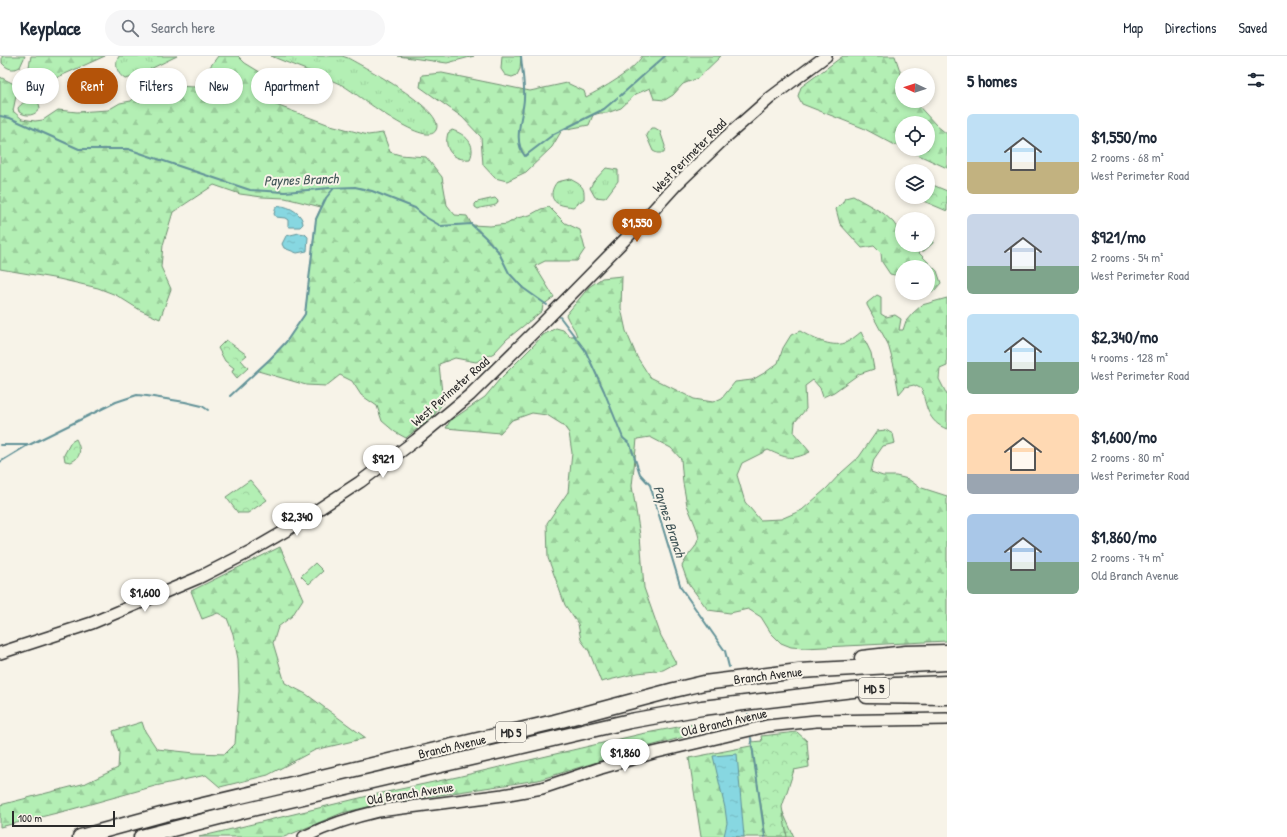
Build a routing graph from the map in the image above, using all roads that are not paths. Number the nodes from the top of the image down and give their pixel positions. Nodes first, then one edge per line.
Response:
1 (826, 56) edge
2 (947, 652) edge
3 (0, 653) edge
4 (947, 663) edge
5 (739, 678) junction
6 (947, 683) edge
7 (801, 697) junction
8 (947, 697) edge
9 (947, 719) edge
10 (80, 837) edge
11 (141, 837) edge
12 (304, 837) edge

1 - 3 street, West Perimeter Road
2 - 5 highway
4 - 5 highway, Branch Avenue / MD 5
5 - 10 highway, Branch Avenue / MD 5
6 - 7 highway, Branch Avenue / MD 5
7 - 8 highway
7 - 11 highway, Branch Avenue / MD 5
9 - 12 street, Old Branch Avenue

